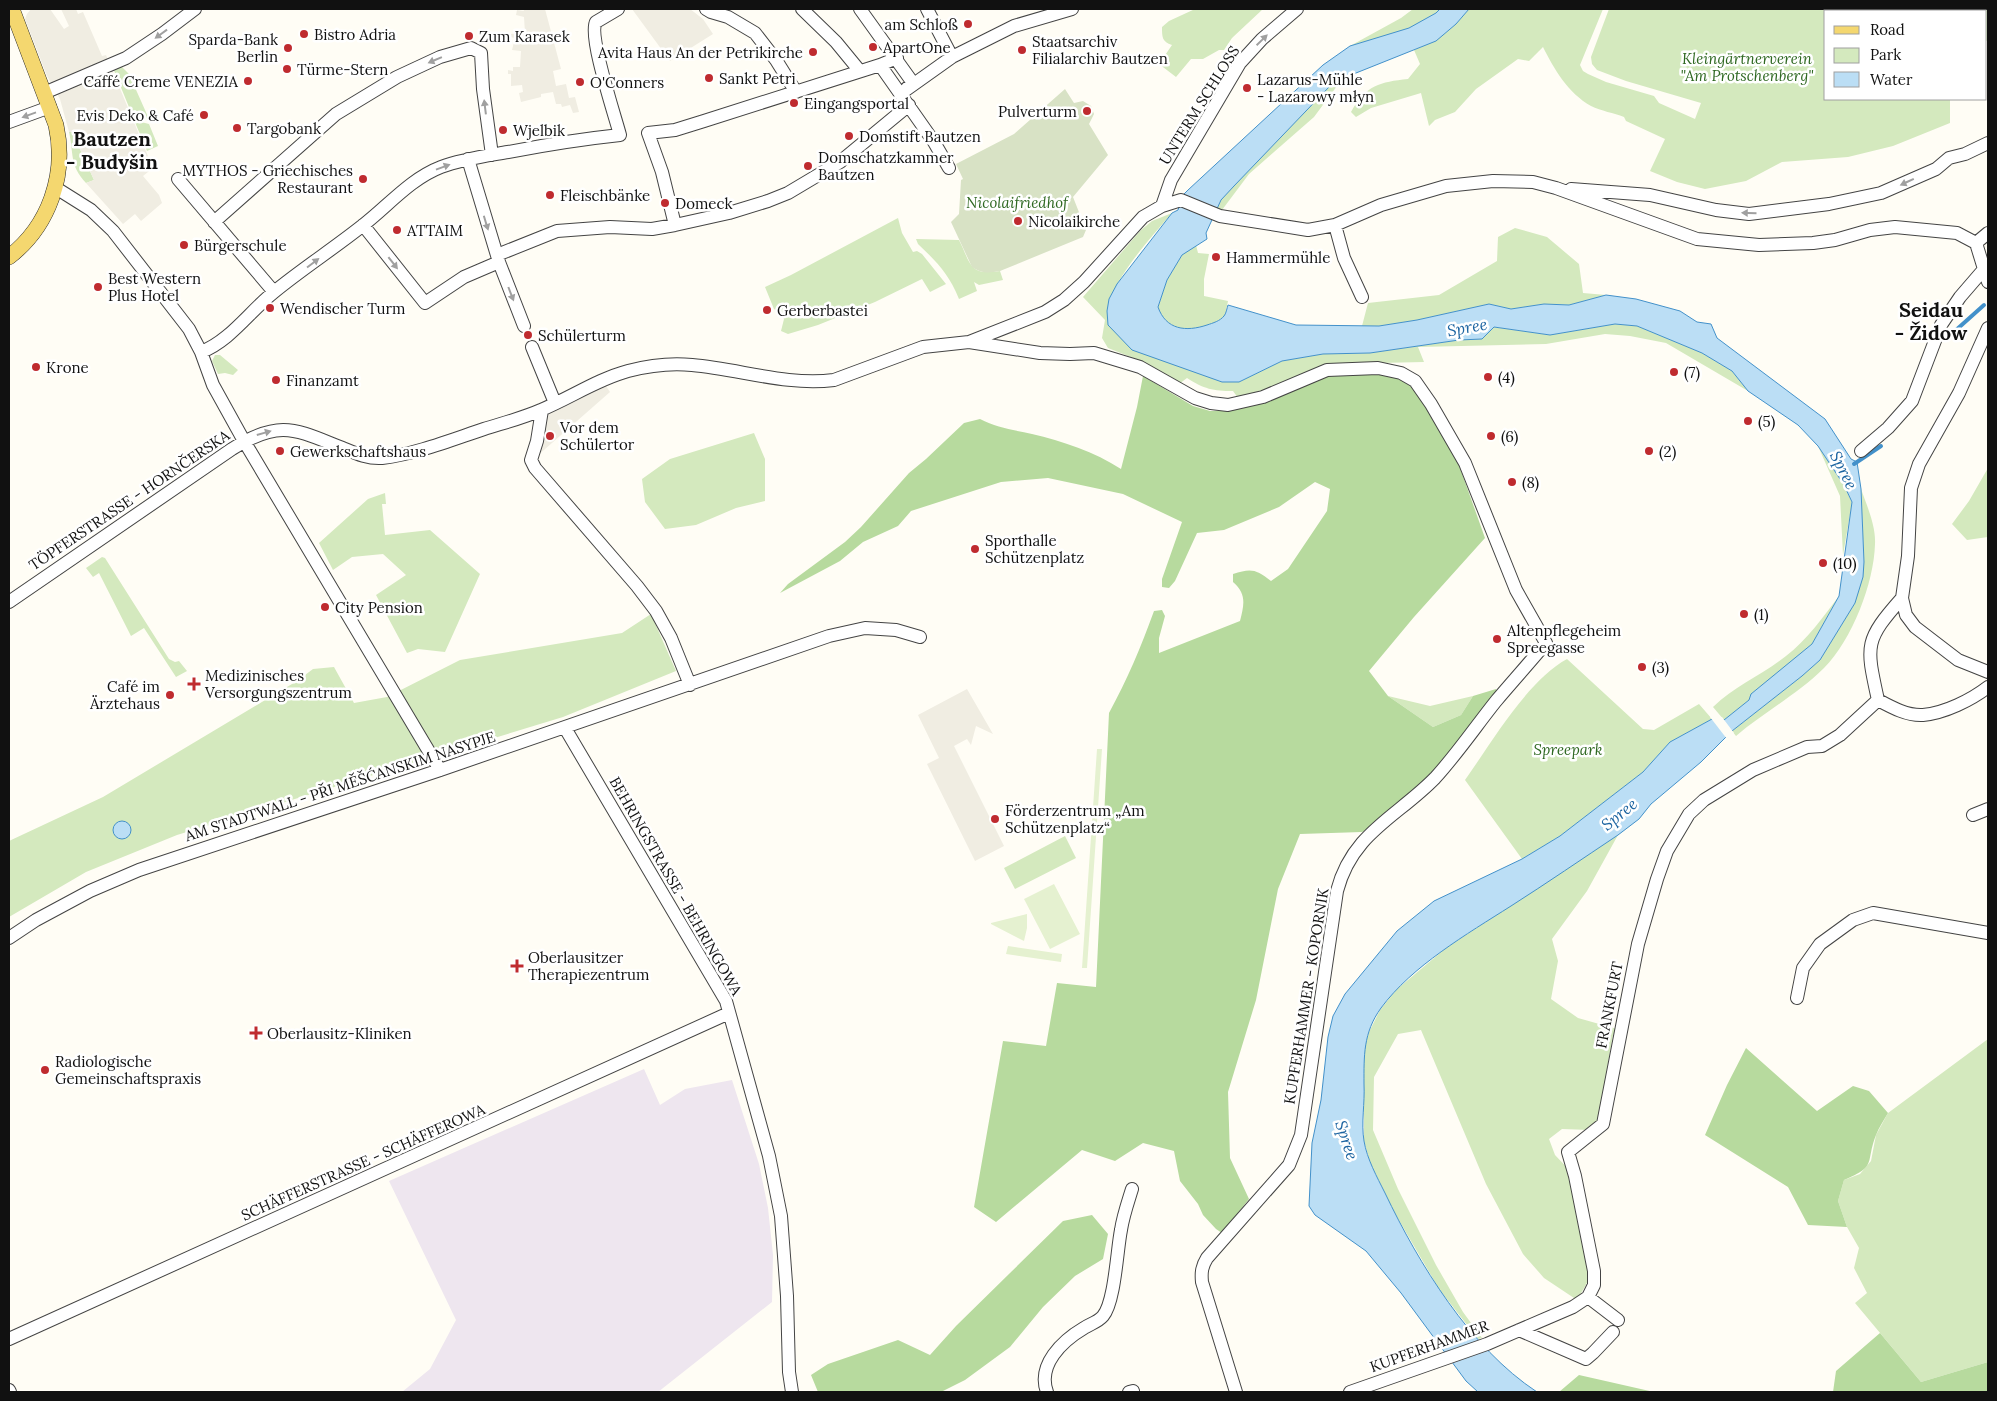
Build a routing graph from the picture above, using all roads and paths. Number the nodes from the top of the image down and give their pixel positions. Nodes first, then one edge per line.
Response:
1 (12, 9) edge
2 (195, 9) edge
3 (618, 9) edge
4 (802, 9) edge
5 (860, 9) edge
6 (926, 9) edge
7 (1072, 9) edge
8 (1297, 9) edge
9 (709, 10) edge
10 (1048, 12) edge
11 (952, 57) junction
12 (897, 58) dead end
13 (859, 70) junction
14 (796, 92) junction
15 (900, 94) junction
16 (47, 100) junction
17 (909, 105) junction
18 (9, 122) edge
19 (1988, 143) edge
20 (492, 155) junction
21 (468, 159) junction
22 (949, 168) dead end
23 (178, 179) dead end
24 (56, 188) junction
25 (1556, 188) junction
26 (1162, 206) junction
27 (214, 222) junction
28 (363, 225) junction
29 (675, 225) junction
30 (1335, 226) junction
31 (1988, 233) edge
32 (1976, 242) junction
33 (10, 254) edge
34 (498, 259) junction
35 (1985, 268) junction
36 (1988, 282) edge
37 (274, 292) junction
38 (1362, 297) dead end
39 (524, 326) dead end
40 (1988, 328) edge
41 (969, 342) junction
42 (532, 347) dead end
43 (201, 352) junction
44 (555, 404) junction
45 (542, 410) junction
46 (244, 441) junction
47 (1860, 451) dead end
48 (1902, 598) junction
49 (9, 602) edge
50 (920, 637) dead end
51 (1988, 672) edge
52 (690, 685) junction
53 (1988, 687) edge
54 (1878, 700) junction
55 (565, 728) junction
56 (440, 770) junction
57 (1988, 810) edge
58 (1973, 815) dead end
59 (1988, 932) edge
60 (9, 938) edge
61 (1797, 998) dead end
62 (729, 1013) junction
63 (1132, 1189) dead end
64 (1588, 1297) junction
65 (1618, 1320) dead end
66 (1519, 1330) junction
67 (1613, 1332) dead end
68 (9, 1339) edge
69 (792, 1392) edge
70 (1047, 1392) edge
71 (1236, 1392) edge
72 (1350, 1392) edge

1 - 16 main road
2 -> 16 street
3 - 20 street
4 - 13 street
5 - 12 street
6 - 11 street
7 - 10 street
26 -> 8 street, UNTERM SCHLOSS
9 - 14 street
10 - 11 street
11 - 15 street
13 - 14 street
13 - 15 street
14 - 29 street
15 - 17 street
16 -> 18 street
16 - 24 main road
17 - 22 street
17 - 29 street
19 -> 25 street
20 - 21 street
20 -> 27 street
28 -> 21 street
21 -> 34 street
23 - 27 street
24 - 33 main road
24 - 43 street
25 - 30 street
25 - 32 street
26 - 30 street
26 - 41 street
27 - 37 street
28 -> 34 street
37 -> 28 street
29 - 34 street
30 - 38 street
31 - 32 street
32 - 35 street
34 -> 39 street
35 - 36 street
35 - 47 street
37 - 43 street
40 - 48 street
41 - 44 street
41 - 71 street, KUPFERHAMMER - KOPORNIK
42 - 44 street
43 - 46 street
44 - 45 street
46 -> 45 street, TÖPFERSTRASSE - HORNČERSKA
45 - 52 street
46 - 49 street, TÖPFERSTRASSE - HORNČERSKA
46 - 56 street
48 - 51 street
48 - 54 street
50 - 52 street, AM STADTWALL - PŘI MĚŠĆANSKIM NASYPJE
52 - 55 street, AM STADTWALL - PŘI MĚŠĆANSKIM NASYPJE
53 - 54 street
54 - 64 street, FRANKFURT
55 - 56 street, AM STADTWALL - PŘI MĚŠĆANSKIM NASYPJE
55 - 62 street, BEHRINGSTRASSE - BEHRINGOWA
56 - 60 street, AM STADTWALL - PŘI MĚŠĆANSKIM NASYPJE
57 - 58 street
59 - 61 street
62 - 68 street, SCHÄFFERSTRASSE - SCHÄFFEROWA
62 - 69 street, BEHRINGSTRASSE - BEHRINGOWA
63 - 70 street
64 - 65 street
64 - 66 street, KUPFERHAMMER
66 - 67 street
66 - 72 street, KUPFERHAMMER

